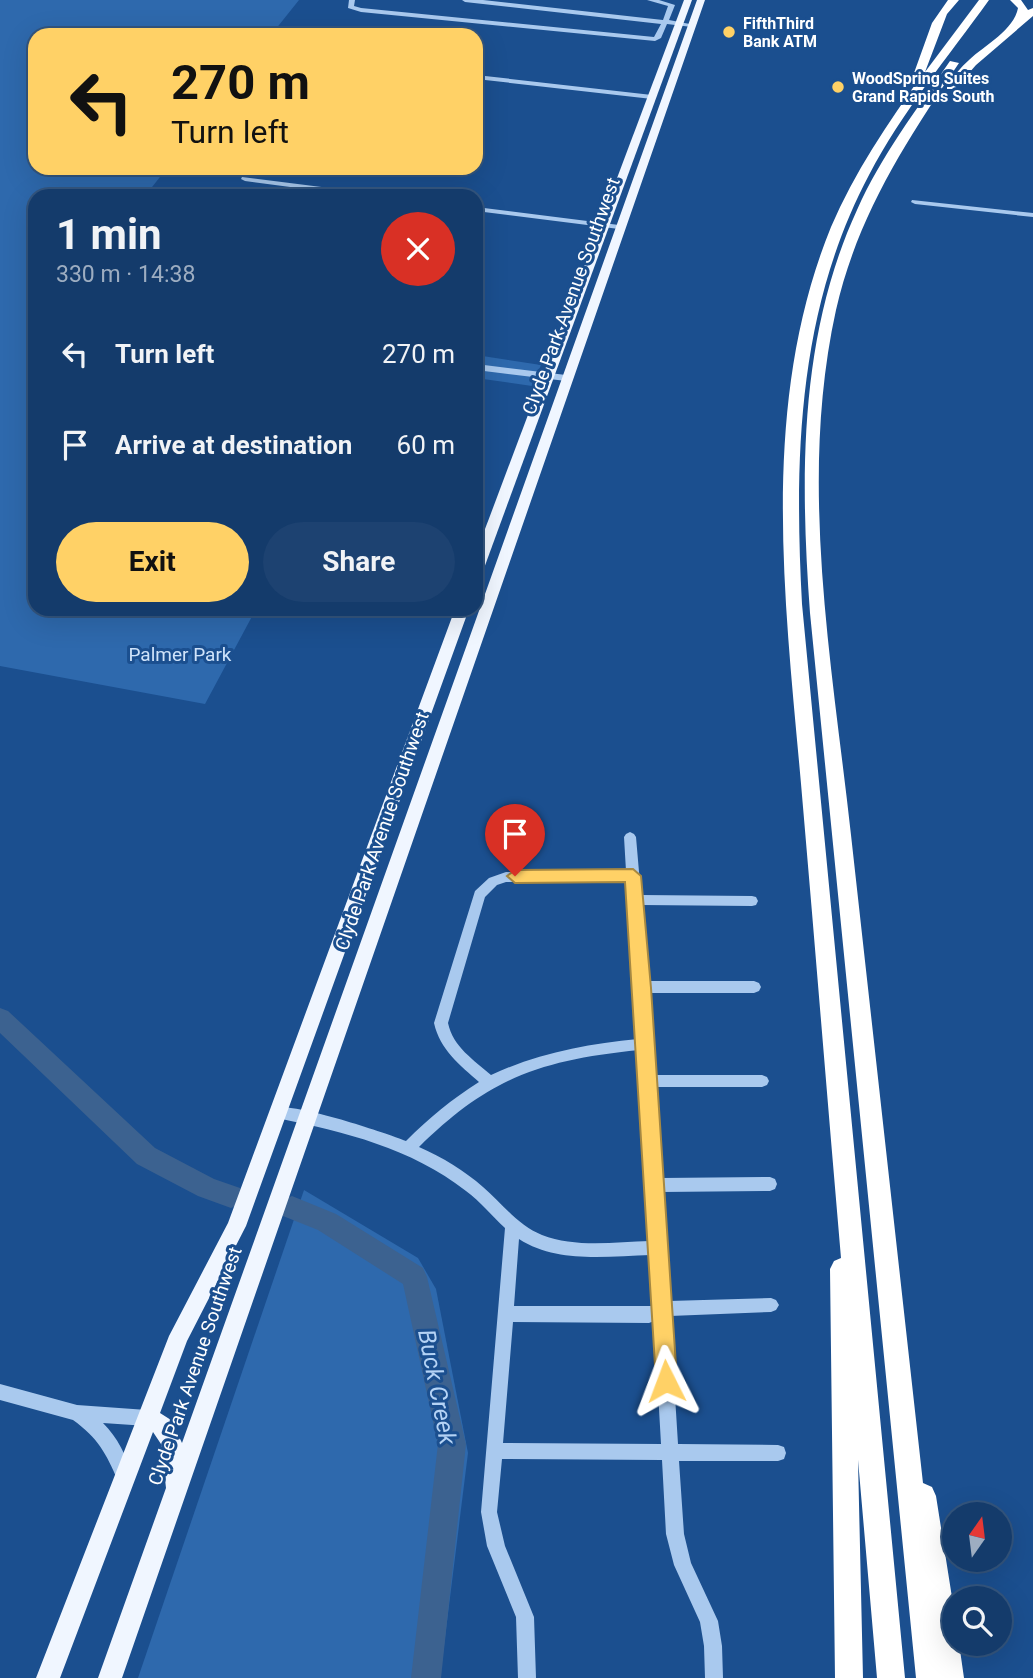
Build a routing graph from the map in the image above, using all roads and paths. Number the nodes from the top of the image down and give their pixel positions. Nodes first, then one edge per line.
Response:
1 (465, 0) edge
2 (550, 0) edge
3 (650, 0) edge
4 (688, 0) edge
5 (701, 0) edge
6 (939, 0) edge
7 (954, 0) edge
8 (984, 0) edge
9 (999, 0) edge
10 (1015, 0) edge
11 (351, 4) edge
12 (546, 9) junction
13 (1033, 11) edge
14 (986, 18) dead end
15 (666, 21) junction
16 (685, 24) junction
17 (936, 25) junction
18 (1013, 27) junction
19 (536, 28) junction
20 (958, 59) dead end
21 (483, 78) edge
22 (652, 97) junction
23 (635, 140) junction
24 (893, 154) junction
25 (645, 156) junction
26 (863, 174) junction
27 (245, 179) dead end
28 (323, 189) edge
29 (915, 202) dead end
30 (483, 210) edge
31 (1033, 215) edge
32 (603, 225) junction
33 (619, 228) junction
34 (483, 368) edge
35 (547, 376) junction
36 (566, 379) junction
37 (528, 429) junction
38 (547, 431) junction
39 (483, 552) edge
40 (483, 595) edge
41 (459, 616) edge
42 (476, 616) edge
43 (390, 806) junction
44 (414, 810) junction
45 (630, 837) dead end
46 (633, 876) junction
47 (635, 900) junction
48 (752, 901) dead end
49 (754, 987) dead end
50 (642, 988) junction
51 (645, 1044) junction
52 (488, 1081) junction
53 (648, 1081) junction
54 (762, 1081) dead end
55 (277, 1112) junction
56 (839, 1114) junction
57 (307, 1118) junction
58 (409, 1147) junction
59 (770, 1184) dead end
60 (654, 1185) junction
61 (513, 1226) junction
62 (657, 1248) junction
63 (771, 1305) dead end
64 (662, 1311) junction
65 (507, 1314) junction
66 (892, 1317) junction
67 (0, 1392) edge
68 (77, 1413) junction
69 (147, 1419) junction
70 (494, 1451) junction
71 (670, 1452) junction
72 (778, 1453) dead end
73 (125, 1476) junction
74 (174, 1498) junction
75 (48, 1678) edge
76 (110, 1678) edge
77 (527, 1678) edge
78 (714, 1678) edge
79 (849, 1678) edge
80 (891, 1678) edge
81 (930, 1678) edge
82 (950, 1678) edge

1 - 12 street
2 - 12 street
3 - 15 street
4 - 16 main road, Clyde Park Avenue Southwest
5 - 16 main road, Clyde Park Avenue Southwest
6 - 17 highway
7 - 17 highway
8 - 26 highway
9 - 14 highway
10 - 18 highway
11 - 19 street
12 - 15 street
12 - 19 street
13 - 18 highway
15 - 16 street
15 - 19 street
16 - 22 main road, Clyde Park Avenue Southwest
16 - 25 main road, Clyde Park Avenue Southwest
17 - 26 highway
18 - 24 highway
20 - 24 highway
21 - 22 street
22 - 23 main road, Clyde Park Avenue Southwest
23 - 25 main road
23 - 32 main road, Clyde Park Avenue Southwest
24 - 66 highway
25 - 33 main road, Clyde Park Avenue Southwest
26 - 56 highway
27 - 28 street
29 - 31 street
30 - 32 street
32 - 33 street
32 - 35 main road, Clyde Park Avenue Southwest
33 - 36 main road, Clyde Park Avenue Southwest
34 - 35 street
35 - 36 street
35 - 37 main road, Clyde Park Avenue Southwest
36 - 38 main road, Clyde Park Avenue Southwest
37 - 38 main road
37 - 39 main road, Clyde Park Avenue Southwest
38 - 40 main road, Clyde Park Avenue Southwest
41 - 43 main road, Clyde Park Avenue Southwest
42 - 44 main road, Clyde Park Avenue Southwest
43 - 44 main road
43 - 55 main road, Clyde Park Avenue Southwest
44 - 57 main road, Clyde Park Avenue Southwest
45 - 46 street
46 - 47 street
46 - 52 street
47 - 48 street
47 - 50 street
49 - 50 street
50 - 51 street
51 - 52 street
51 - 53 street
52 - 58 street
53 - 54 street
53 - 60 street
55 - 57 street
55 - 69 main road, Clyde Park Avenue Southwest
56 - 79 highway
56 - 80 highway
57 - 58 street
57 - 74 main road, Clyde Park Avenue Southwest
58 - 61 street
59 - 60 street
60 - 62 street
61 - 62 street
61 - 65 street
62 - 64 street
63 - 64 street
64 - 65 street
64 - 71 street
65 - 70 street
66 - 81 highway
66 - 82 highway
67 - 68 street
68 - 69 street
68 - 73 street
69 - 73 main road, Clyde Park Avenue Southwest
69 - 74 main road
70 - 71 street
70 - 77 street
71 - 72 street
71 - 78 street
73 - 75 main road, Clyde Park Avenue Southwest
74 - 76 main road, Clyde Park Avenue Southwest

